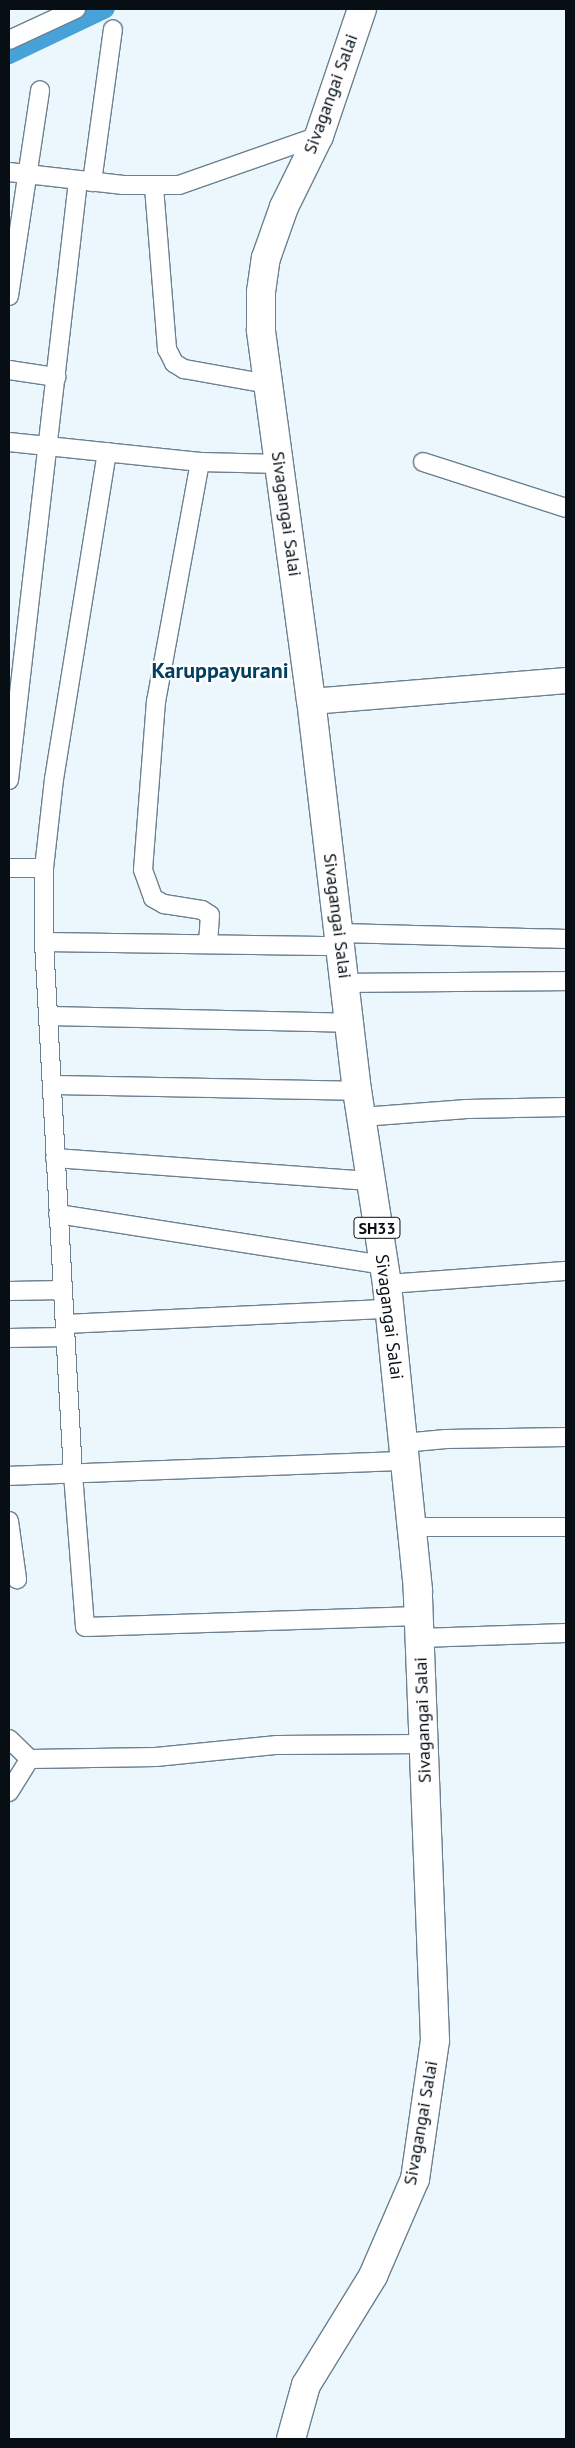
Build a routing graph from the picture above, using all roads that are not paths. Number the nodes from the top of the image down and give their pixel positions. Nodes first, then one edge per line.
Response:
1 (76, 9) edge
2 (362, 9) edge
3 (113, 29) dead end
4 (9, 40) edge
5 (40, 90) dead end
6 (319, 136) junction
7 (9, 172) edge
8 (28, 173) junction
9 (85, 181) junction
10 (154, 187) junction
11 (9, 296) edge
12 (9, 370) edge
13 (56, 377) junction
14 (267, 384) junction
15 (9, 442) edge
16 (48, 444) junction
17 (107, 452) junction
18 (200, 462) junction
19 (423, 462) dead end
20 (280, 464) junction
21 (566, 508) edge
22 (566, 680) edge
23 (311, 701) junction
24 (9, 780) edge
25 (9, 868) edge
26 (44, 868) junction
27 (566, 939) edge
28 (340, 940) junction
29 (44, 942) junction
30 (208, 944) junction
31 (566, 981) edge
32 (346, 983) junction
33 (48, 1016) junction
34 (349, 1023) junction
35 (52, 1086) junction
36 (357, 1091) junction
37 (566, 1107) edge
38 (362, 1117) junction
39 (55, 1158) junction
40 (369, 1181) junction
41 (58, 1214) junction
42 (566, 1271) edge
43 (386, 1286) junction
44 (63, 1290) junction
45 (9, 1291) edge
46 (65, 1331) junction
47 (9, 1338) edge
48 (566, 1437) edge
49 (404, 1452) junction
50 (73, 1474) junction
51 (9, 1476) edge
52 (9, 1521) edge
53 (412, 1527) junction
54 (566, 1527) edge
55 (17, 1579) dead end
56 (420, 1627) junction
57 (566, 1633) edge
58 (9, 1739) edge
59 (424, 1744) junction
60 (30, 1759) junction
61 (9, 1792) edge
62 (291, 2439) edge

1 - 4 street
2 - 6 main road, Sivagangai Salai / SH33
3 - 9 street
5 - 8 street
6 - 10 street
6 - 14 main road, Sivagangai Salai / SH33
7 - 8 street
8 - 9 street
8 - 11 street
9 - 10 street
9 - 13 street
10 - 14 street
12 - 13 street
13 - 16 street
14 - 20 main road, Sivagangai Salai / SH33
15 - 16 street
16 - 17 street
16 - 24 street
17 - 18 street
17 - 26 street
18 - 20 street
18 - 30 street
19 - 21 street
20 - 23 main road, Sivagangai Salai / SH33
22 - 23 street
23 - 28 main road, Sivagangai Salai / SH33
25 - 26 street
26 - 29 street
27 - 28 street
28 - 30 street
28 - 32 main road, Sivagangai Salai / SH33
29 - 30 street
29 - 33 street
31 - 32 street
32 - 34 main road, Sivagangai Salai / SH33
33 - 34 street
33 - 35 street
34 - 36 main road, Sivagangai Salai / SH33
35 - 36 street
35 - 39 street
36 - 38 main road, Sivagangai Salai / SH33
37 - 38 street
38 - 40 main road, Sivagangai Salai / SH33
39 - 40 street
39 - 41 street
40 - 43 main road, Sivagangai Salai / SH33
41 - 43 street
41 - 44 street
42 - 43 street
43 - 46 street
43 - 49 main road, Sivagangai Salai / SH33
44 - 45 street
44 - 46 street
46 - 47 street
46 - 50 street
48 - 49 street
49 - 50 street
49 - 53 main road, Sivagangai Salai / SH33
50 - 51 street
50 - 56 street
52 - 55 street
53 - 54 street
53 - 56 main road, Sivagangai Salai / SH33
56 - 57 street
56 - 59 main road, Sivagangai Salai / SH33
58 - 60 street
59 - 60 street
59 - 62 main road, Sivagangai Salai / SH33
60 - 61 street

